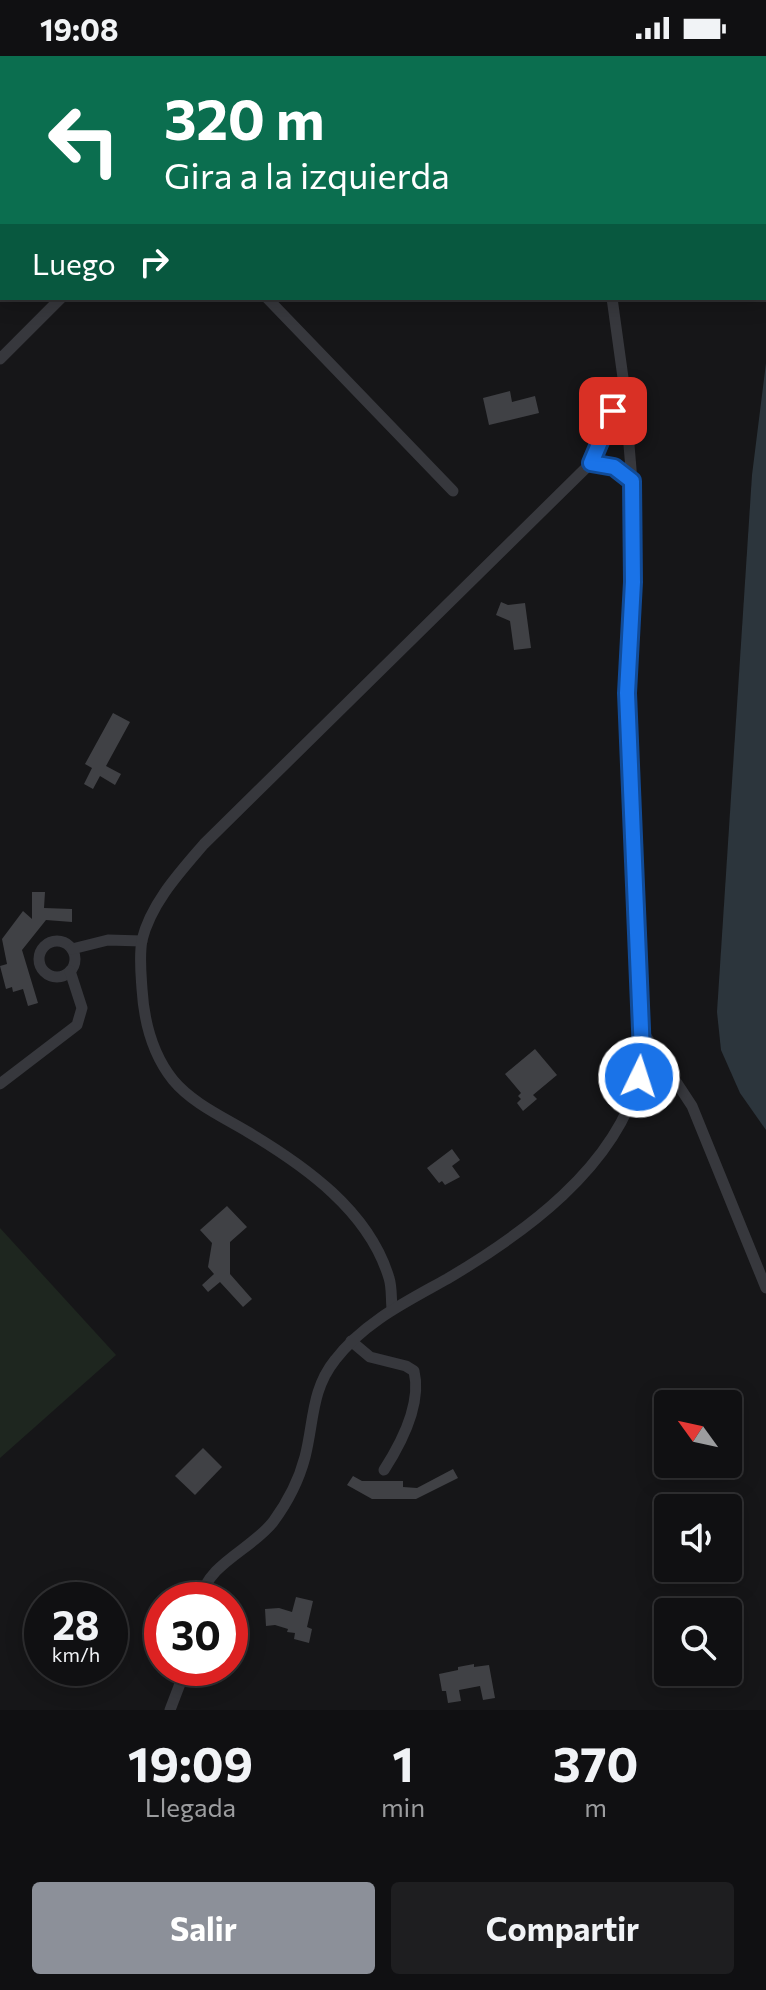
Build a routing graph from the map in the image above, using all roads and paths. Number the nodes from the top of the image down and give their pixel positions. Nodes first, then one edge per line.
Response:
1 (59, 300) edge
2 (269, 300) edge
3 (612, 300) edge
4 (0, 359) edge
5 (624, 385) junction
6 (591, 463) junction
7 (632, 481) junction
8 (453, 491) dead end
9 (142, 941) junction
10 (72, 949) junction
11 (70, 971) junction
12 (642, 1029) junction
13 (0, 1084) edge
14 (766, 1288) edge
15 (392, 1308) junction
16 (351, 1341) junction
17 (384, 1470) dead end
18 (207, 1582) edge
19 (179, 1686) edge
20 (170, 1710) edge

1 - 4 street
2 - 8 street
3 - 5 street
5 - 6 street
5 - 7 street
6 - 7 street
6 - 9 street
7 - 12 street
9 - 10 street
9 - 15 street
10 - 11 street
10 - 11 street
11 - 13 street
12 - 14 street
12 - 15 street
15 - 16 street
16 - 17 street
16 - 18 street
19 - 20 street

